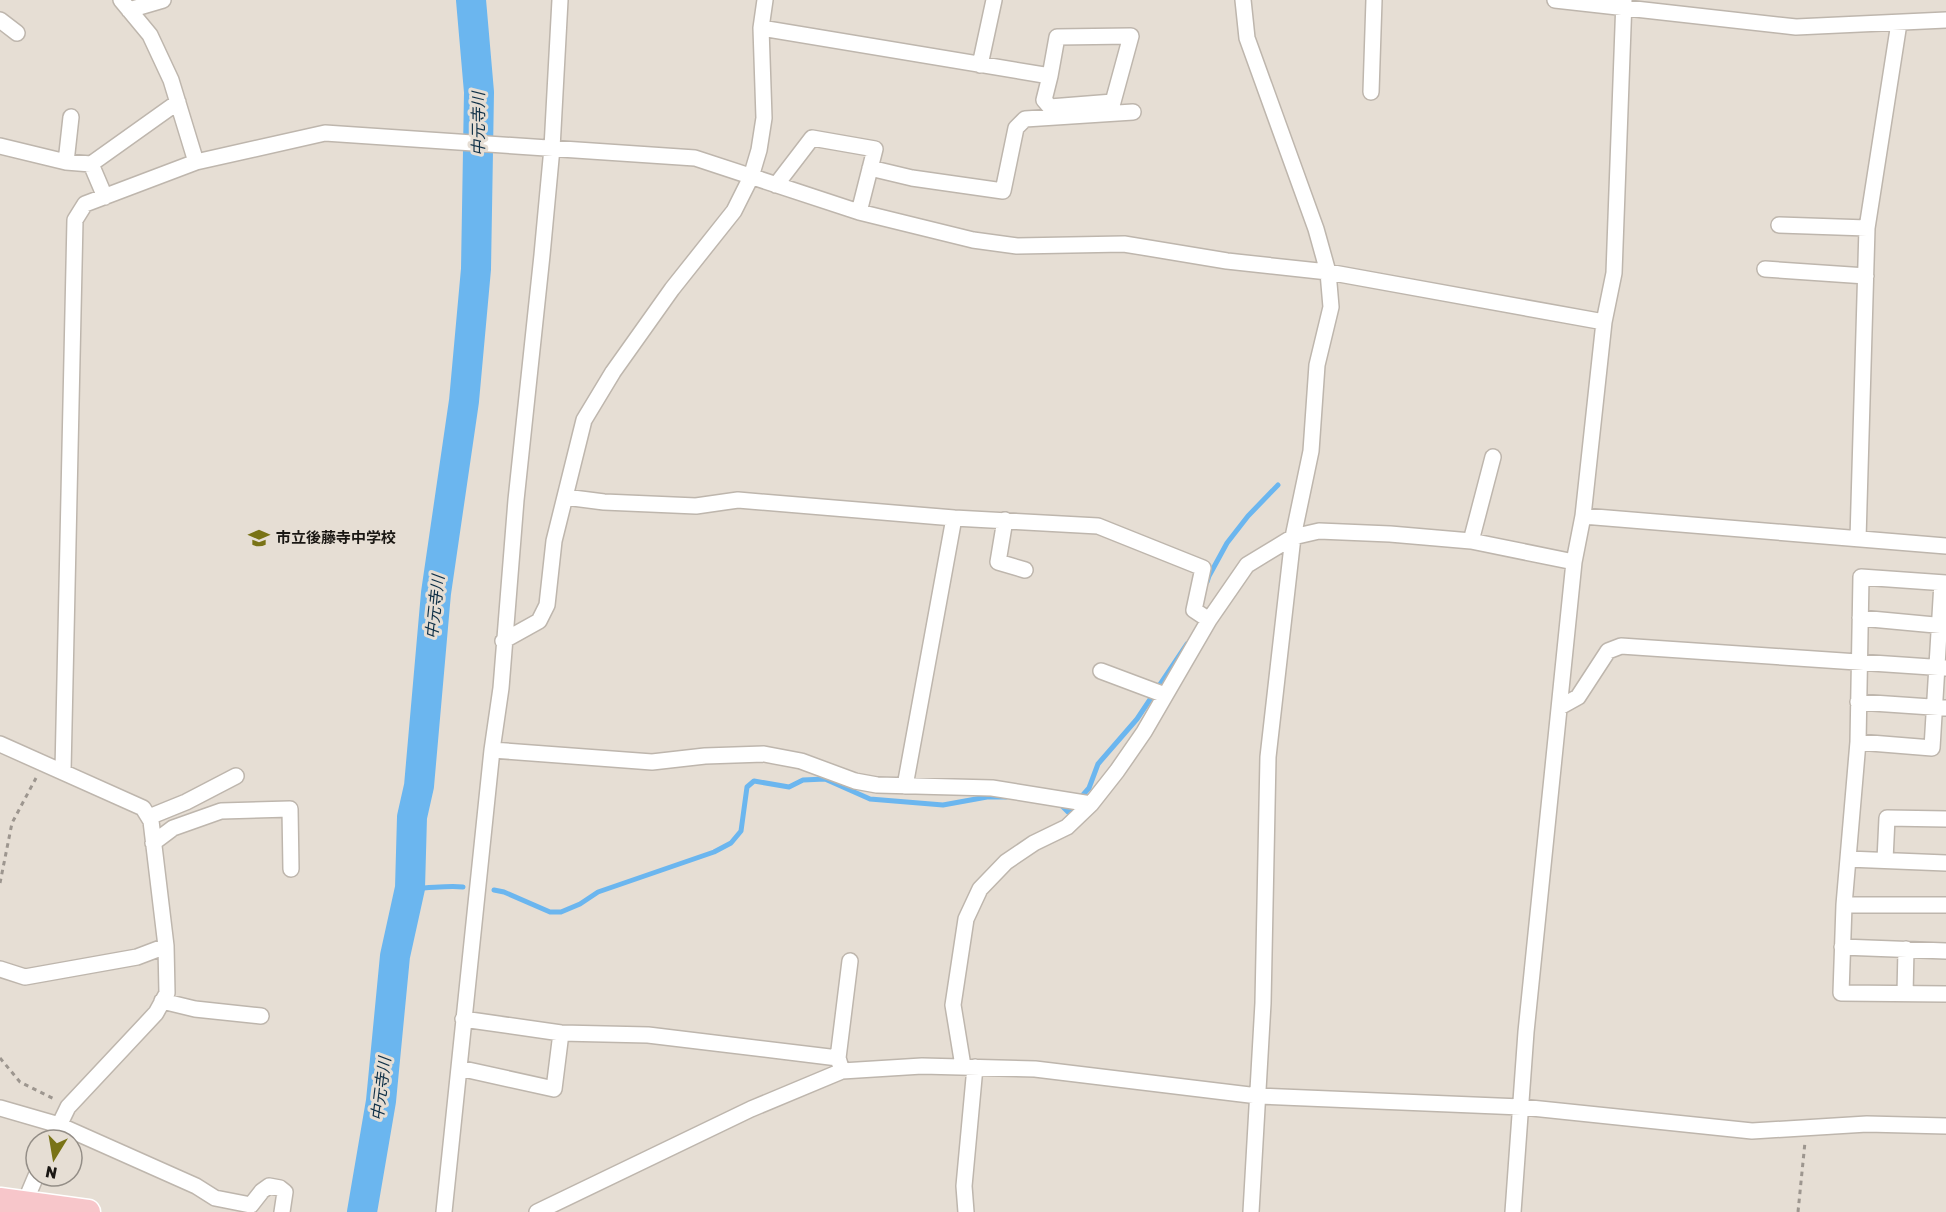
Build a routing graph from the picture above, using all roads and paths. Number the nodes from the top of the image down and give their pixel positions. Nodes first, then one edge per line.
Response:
1 (163, 0) edge
2 (560, 0) edge
3 (765, 0) edge
4 (994, 0) edge
5 (1243, 0) edge
6 (1374, 0) edge
7 (1555, 0) edge
8 (1623, 4) edge
9 (125, 5) edge
10 (0, 20) edge
11 (1946, 20) edge
12 (1899, 22) junction
13 (760, 28) junction
14 (17, 33) dead end
15 (980, 65) junction
16 (1050, 76) junction
17 (1371, 92) dead end
18 (178, 102) junction
19 (1133, 112) dead end
20 (72, 117) dead end
21 (0, 146) edge
22 (552, 148) junction
23 (66, 162) junction
24 (196, 162) junction
25 (91, 164) junction
26 (870, 168) junction
27 (751, 177) junction
28 (776, 185) junction
29 (105, 196) junction
30 (859, 212) junction
31 (1779, 225) dead end
32 (1867, 228) junction
33 (1765, 269) dead end
34 (1328, 272) junction
35 (1866, 276) junction
36 (1604, 322) junction
37 (1493, 457) dead end
38 (565, 497) junction
39 (1583, 516) junction
40 (954, 518) junction
41 (1005, 520) junction
42 (1293, 537) junction
43 (1858, 539) junction
44 (1471, 541) junction
45 (1946, 546) edge
46 (1574, 562) junction
47 (1025, 570) dead end
48 (1944, 583) edge
49 (1860, 618) junction
50 (1209, 620) junction
51 (1943, 626) edge
52 (503, 641) junction
53 (1859, 663) junction
54 (1942, 668) edge
55 (1101, 671) dead end
56 (1165, 695) junction
57 (1858, 702) junction
58 (1560, 707) junction
59 (1940, 707) edge
60 (1858, 742) junction
61 (0, 744) edge
62 (492, 750) junction
63 (44, 763) junction
64 (63, 771) junction
65 (236, 776) dead end
66 (905, 786) junction
67 (1091, 804) junction
68 (149, 817) junction
69 (1946, 819) edge
70 (153, 843) junction
71 (1848, 859) junction
72 (1884, 860) junction
73 (1946, 862) edge
74 (291, 869) dead end
75 (0, 883) edge
76 (1844, 904) junction
77 (1946, 905) edge
78 (166, 946) junction
79 (1842, 947) junction
80 (1906, 949) junction
81 (1946, 951) edge
82 (850, 961) dead end
83 (0, 969) edge
84 (1905, 994) junction
85 (1946, 994) edge
86 (162, 1002) junction
87 (261, 1016) dead end
88 (463, 1019) junction
89 (561, 1033) junction
90 (0, 1058) edge
91 (840, 1064) junction
92 (969, 1067) junction
93 (459, 1068) junction
94 (1258, 1096) junction
95 (1521, 1107) junction
96 (0, 1108) edge
97 (67, 1110) junction
98 (59, 1125) junction
99 (1946, 1126) edge
100 (58, 1128) edge
101 (1807, 1128) junction
102 (26, 1188) edge
103 (12, 1206) edge
104 (88, 1212) edge
105 (282, 1212) edge
106 (444, 1212) edge
107 (537, 1212) edge
108 (966, 1212) edge
109 (1251, 1212) edge
110 (1513, 1212) edge
111 (1798, 1212) edge

1 - 9 street
2 - 22 street
3 - 13 street
4 - 15 street
5 - 34 street
6 - 17 street
7 - 8 street
8 - 12 street
8 - 36 street
9 - 18 street
10 - 14 street
11 - 12 street
12 - 32 street
13 - 15 street
13 - 27 street
15 - 16 street
16 - 16 street
18 - 24 street
18 - 25 street
19 - 26 street
20 - 23 street
21 - 23 street
22 - 24 street
22 - 27 street
22 - 52 street
23 - 25 street
24 - 29 street
25 - 29 street
26 - 28 street
26 - 30 street
27 - 28 street
27 - 38 street
28 - 30 street
29 - 64 street
30 - 34 street
31 - 32 street
32 - 35 street
33 - 35 street
34 - 36 street
34 - 42 street
35 - 43 street
36 - 39 street
37 - 44 street
38 - 40 street
38 - 52 street
39 - 43 street
39 - 46 street
40 - 41 street
40 - 66 street
41 - 47 street
41 - 50 street
42 - 44 street
42 - 50 street
42 - 94 street
43 - 45 street
44 - 46 street
46 - 58 street
48 - 49 street
48 - 51 street
49 - 51 street
49 - 53 street
50 - 56 street
51 - 54 street
52 - 62 street
53 - 54 street
53 - 57 street
53 - 58 street
54 - 59 street
55 - 56 street
56 - 67 street
57 - 59 street
57 - 60 street
58 - 95 street
59 - 60 street
60 - 71 street
61 - 63 street
62 - 66 street
62 - 88 street
63 - 64 street
63 - 75 path
64 - 68 street
65 - 68 street
66 - 67 street
67 - 92 street
68 - 70 street
69 - 72 street
70 - 74 street
70 - 78 street
71 - 72 street
71 - 76 street
72 - 73 street
76 - 77 street
76 - 79 street
78 - 83 street
78 - 86 street
79 - 80 street
79 - 84 street
80 - 81 street
80 - 84 street
82 - 91 street
84 - 85 street
86 - 87 street
86 - 97 street
88 - 89 street
88 - 93 street
89 - 91 street
89 - 93 street
90 - 97 path
91 - 92 street
91 - 107 street
92 - 94 street
92 - 108 street
93 - 106 street
94 - 95 street
94 - 109 street
95 - 101 street
95 - 110 street
96 - 98 street
97 - 98 street
98 - 100 street
98 - 105 street
99 - 101 street
101 - 111 path
102 - 103 street
103 - 104 main road

